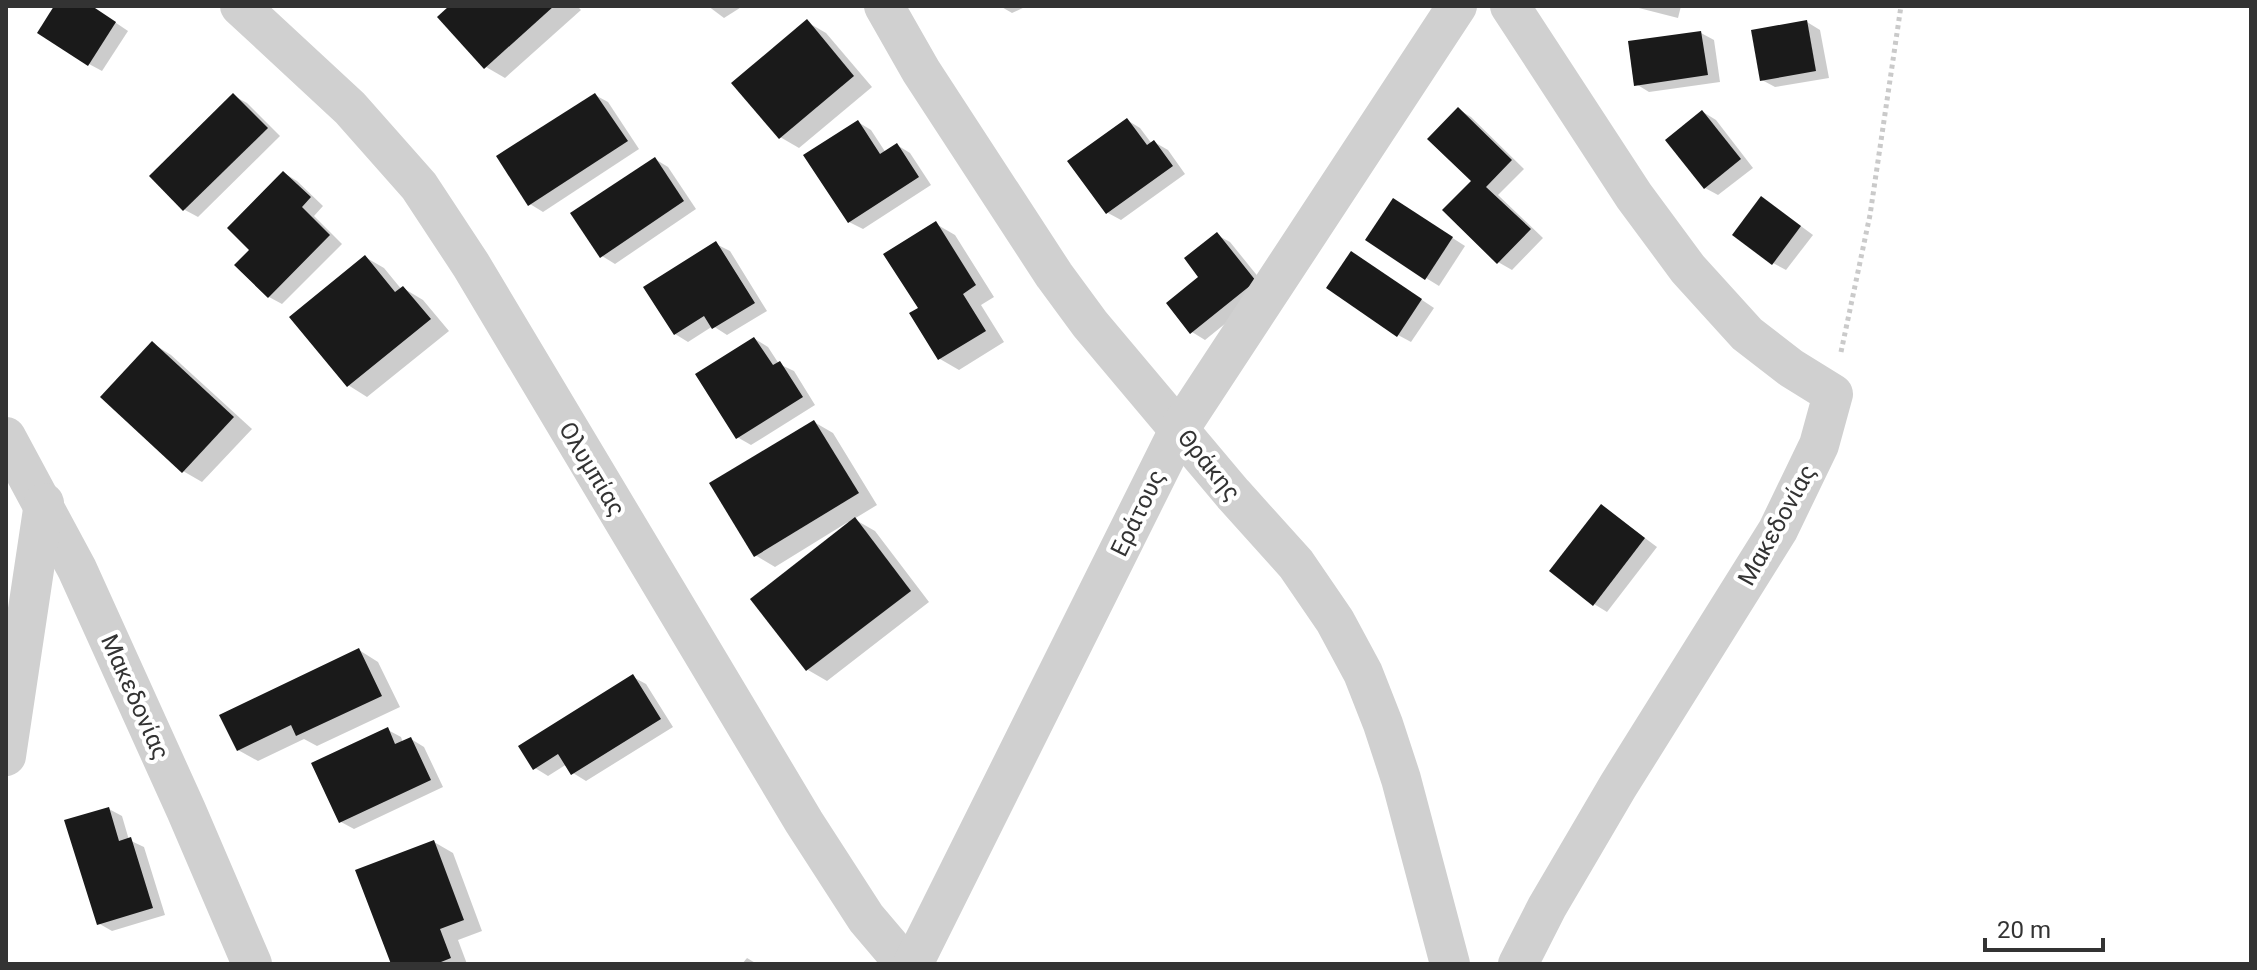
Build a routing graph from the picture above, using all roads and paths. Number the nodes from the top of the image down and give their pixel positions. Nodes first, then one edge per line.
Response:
1 (240, 6) edge
2 (884, 6) edge
3 (1457, 6) edge
4 (1510, 6) edge
5 (1901, 6) edge
6 (1833, 394) junction
7 (1180, 428) junction
8 (6, 437) edge
9 (44, 503) junction
10 (6, 756) edge
11 (252, 964) edge
12 (905, 964) edge
13 (913, 964) edge
14 (1450, 964) edge
15 (1518, 964) edge

1 - 12 street, Ολυμπίας
2 - 7 street, Θράκης
3 - 7 street, Εράτους
4 - 6 street
5 - 6 path
6 - 15 street, Μακεδονίας
7 - 13 street, Εράτους
7 - 14 street, Θράκης
8 - 9 street, Μακεδονίας
9 - 10 street
9 - 11 street, Μακεδονίας

